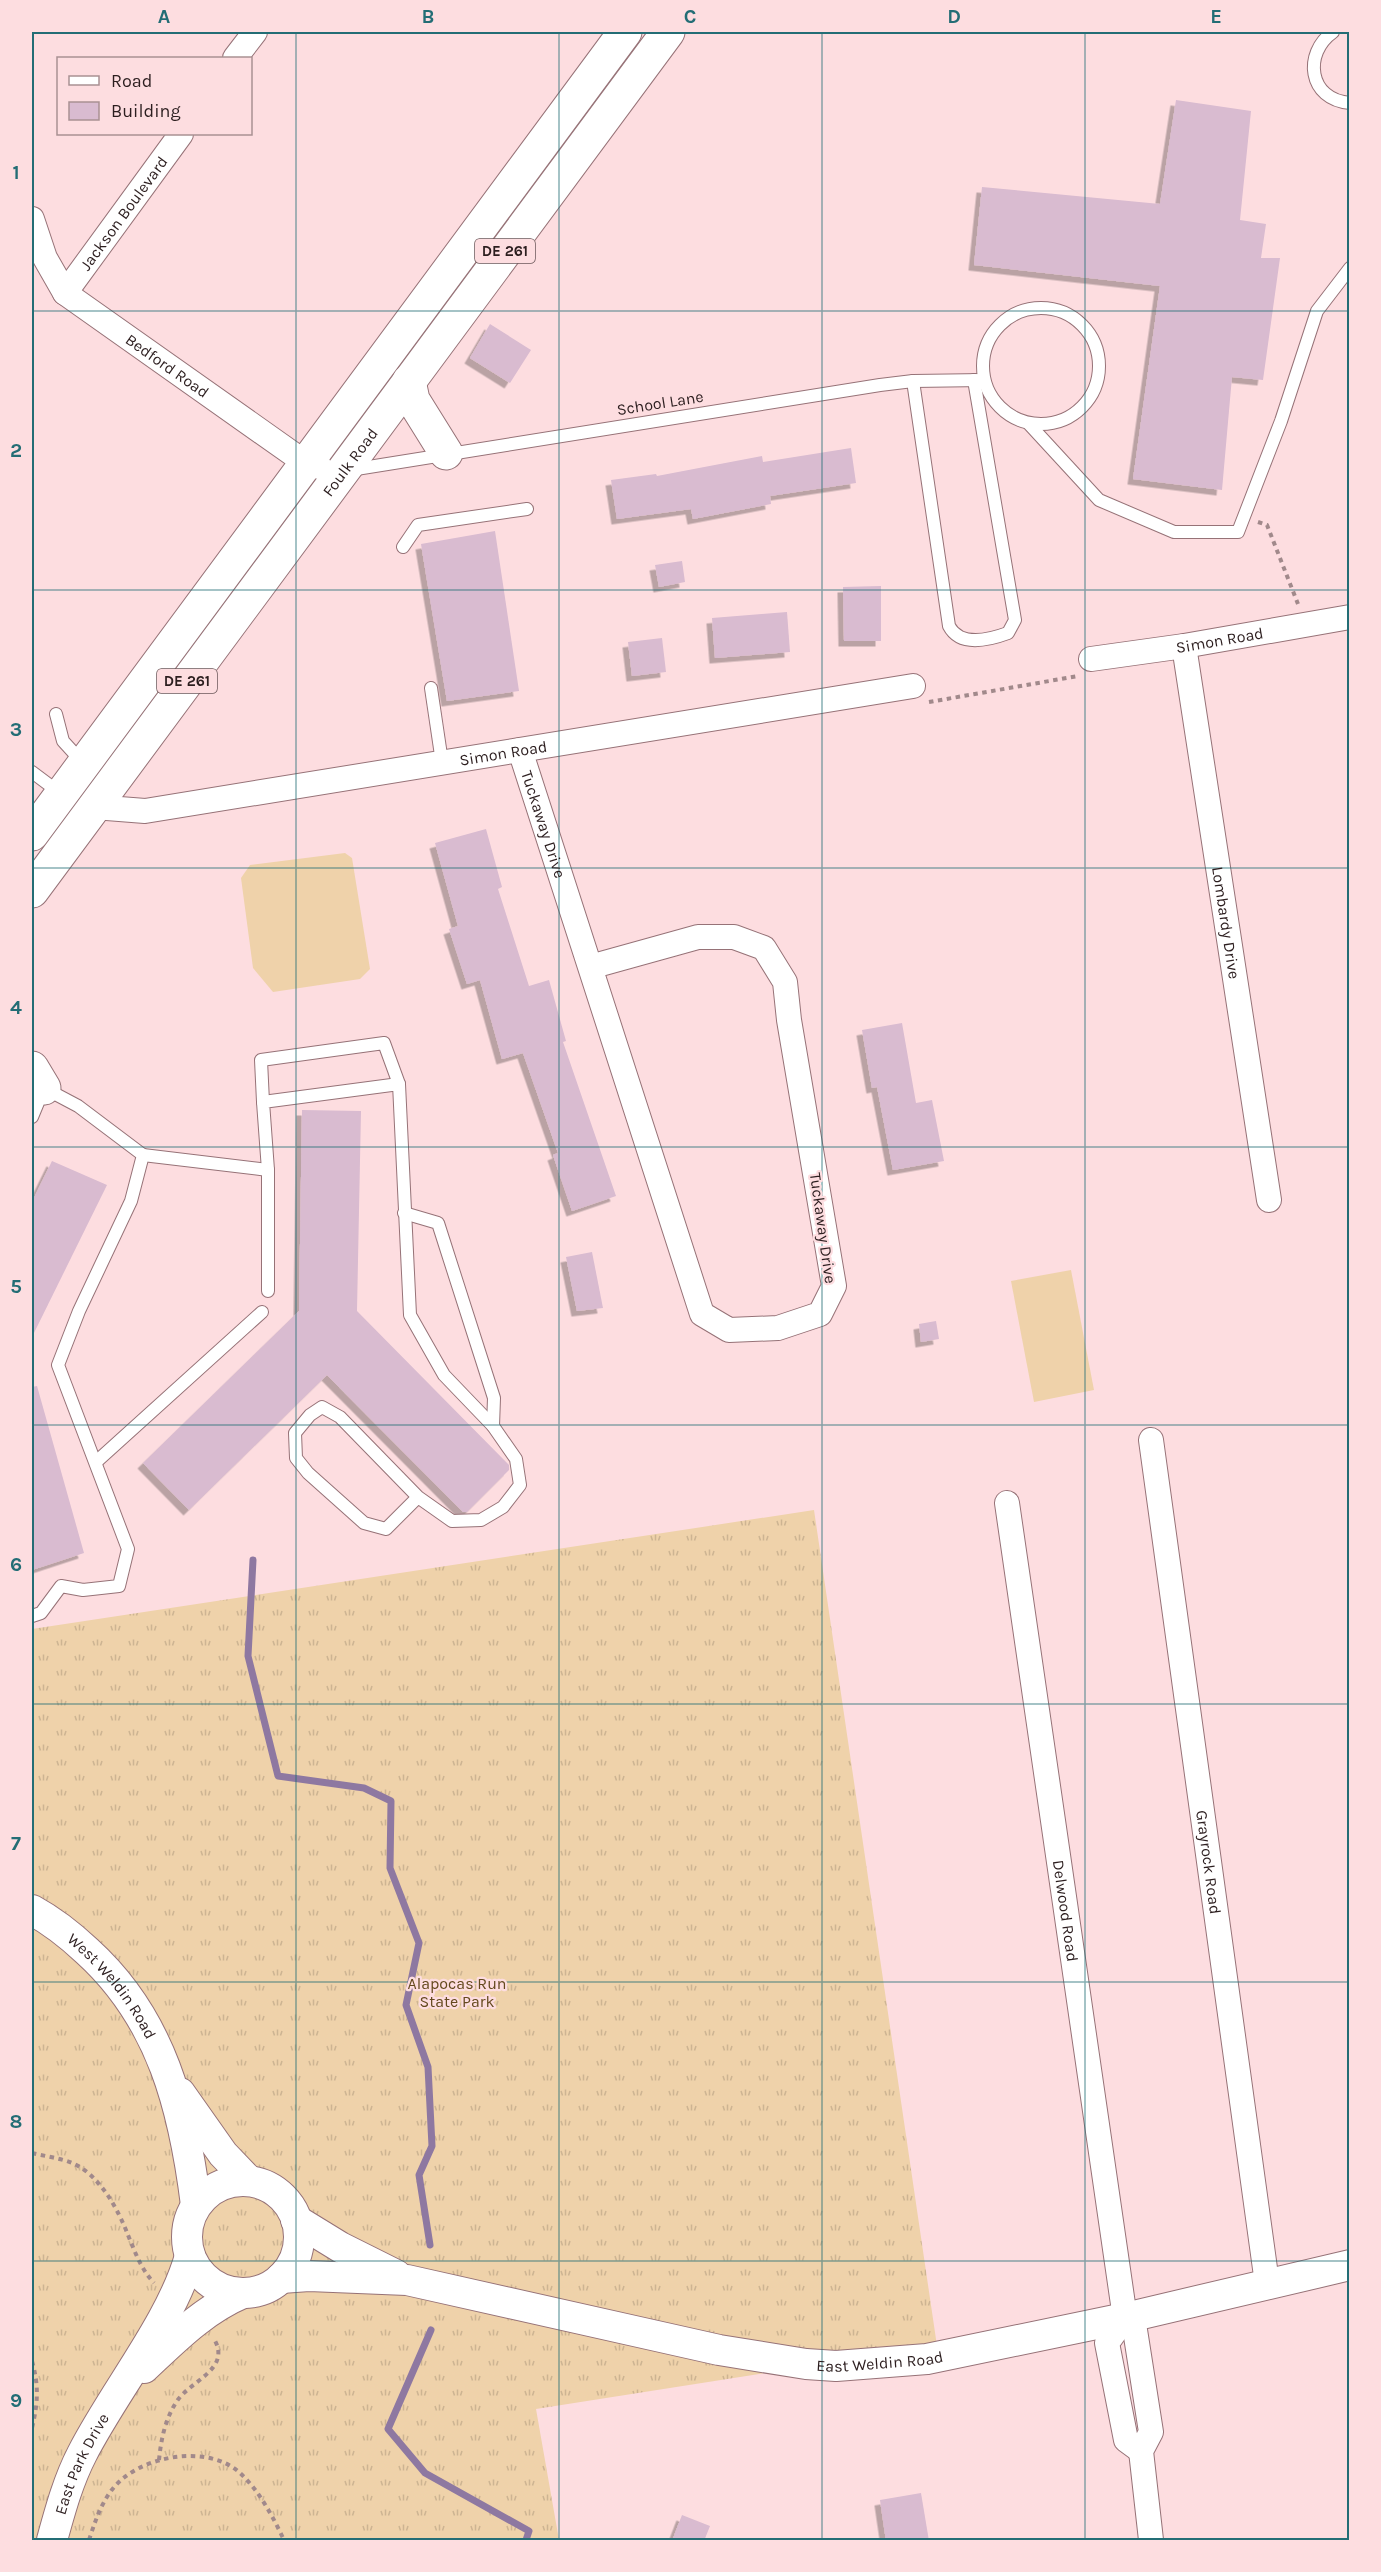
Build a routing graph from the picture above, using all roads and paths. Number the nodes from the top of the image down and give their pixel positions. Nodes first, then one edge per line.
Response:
1 (255, 32) edge
2 (625, 32) edge
3 (668, 32) edge
4 (1333, 32) edge
5 (236, 57) edge
6 (1350, 103) edge
7 (180, 135) edge
8 (32, 219) edge
9 (1350, 268) edge
10 (65, 293) junction
11 (979, 380) junction
12 (409, 381) junction
13 (914, 381) junction
14 (1029, 424) junction
15 (446, 453) junction
16 (307, 464) junction
17 (343, 471) junction
18 (527, 508) dead end
19 (1244, 517) junction
20 (403, 547) dead end
21 (1350, 617) edge
22 (1306, 624) junction
23 (1184, 646) junction
24 (1090, 659) joint
25 (431, 688) dead end
26 (916, 695) joint
27 (56, 714) dead end
28 (519, 750) junction
29 (442, 762) junction
30 (84, 764) junction
31 (32, 772) edge
32 (61, 794) junction
33 (94, 807) junction
34 (32, 834) edge
35 (32, 891) edge
36 (590, 967) junction
37 (36, 1079) edge
38 (399, 1084) junction
39 (263, 1102) junction
40 (32, 1117) edge
41 (143, 1155) junction
42 (268, 1170) junction
43 (1269, 1200) dead end
44 (405, 1212) junction
45 (268, 1291) dead end
46 (262, 1312) dead end
47 (493, 1426) junction
48 (1151, 1440) dead end
49 (96, 1462) junction
50 (418, 1497) junction
51 (1007, 1503) dead end
52 (32, 1616) edge
53 (32, 1910) edge
54 (172, 2081) junction
55 (249, 2181) junction
56 (196, 2205) junction
57 (296, 2220) junction
58 (190, 2256) junction
59 (1350, 2265) edge
60 (281, 2278) junction
61 (407, 2280) junction
62 (1267, 2283) junction
63 (243, 2293) junction
64 (1125, 2318) junction
65 (32, 2361) edge
66 (120, 2391) junction
67 (32, 2428) edge
68 (52, 2541) edge
69 (89, 2541) edge
70 (284, 2541) edge
71 (1151, 2541) edge

1 - 5 street
2 - 16 main road, Foulk Road / DE 261
3 - 12 main road, Foulk Road / DE 261
4 - 6 lane
7 - 10 street, Jackson Boulevard
8 - 10 street, Bedford Road
9 - 19 lane
10 - 16 street, Bedford Road
11 - 13 lane, School Lane
11 - 13 lane
11 - 14 lane
11 - 14 lane
12 - 15 main road
12 - 17 main road, Foulk Road / DE 261
13 - 15 lane, School Lane
14 - 19 lane
15 - 17 lane, School Lane
16 - 17 street, Bedford Road
16 - 30 main road, Foulk Road / DE 261
17 - 33 main road, Foulk Road / DE 261
18 - 20 lane
19 - 22 path
21 - 22 street, Simon Road
22 - 23 street, Simon Road
23 - 24 street, Simon Road
23 - 43 street, Lombardy Drive
24 - 26 path
25 - 29 lane
26 - 28 street, Simon Road
27 - 30 lane
28 - 29 street, Simon Road
28 - 36 street, Tuckaway Drive
29 - 33 street, Simon Road
30 - 32 main road, Foulk Road / DE 261
31 - 32 lane
32 - 34 main road, Foulk Road / DE 261
33 - 35 main road, Foulk Road / DE 261
36 - 36 street, Tuckaway Drive
37 - 40 lane
37 - 41 lane
38 - 39 lane
38 - 39 lane
38 - 44 lane
39 - 42 lane
41 - 42 lane
41 - 49 lane
42 - 45 lane
44 - 47 lane
44 - 47 lane
46 - 49 lane
47 - 50 lane
48 - 62 street, Grayrock Road
49 - 52 lane
50 - 50 lane
51 - 64 street, Delwood Road
53 - 54 street, West Weldin Road
54 - 55 street, West Weldin Road
54 - 56 street, West Weldin Road
55 - 56 street
55 - 57 street
56 - 58 street
57 - 60 street
57 - 61 street, East Weldin Road
58 - 63 street
58 - 66 street, East Park Drive
59 - 62 street, East Weldin Road
60 - 61 street, East Weldin Road
60 - 63 street
61 - 64 street, East Weldin Road
62 - 64 street, East Weldin Road
63 - 66 street, East Park Drive
64 - 71 street, Delwood Road
65 - 67 path
66 - 68 street, East Park Drive
69 - 70 path

